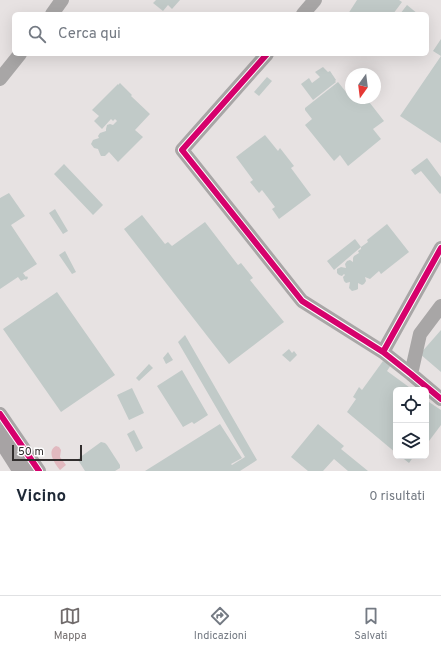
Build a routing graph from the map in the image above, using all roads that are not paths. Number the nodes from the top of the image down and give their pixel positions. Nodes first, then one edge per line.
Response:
1 (62, 0) edge
2 (315, 0) edge
3 (53, 12) edge
4 (305, 12) edge
5 (18, 56) edge
6 (266, 56) edge
7 (0, 79) edge
8 (441, 248) edge
9 (441, 306) edge
10 (383, 352) junction
11 (411, 374) junction
12 (441, 399) edge
13 (0, 414) edge
14 (0, 435) edge
15 (0, 457) edge
16 (9, 471) edge
17 (23, 471) edge
18 (39, 471) edge

1 - 3 street
2 - 4 street
5 - 7 street
6 - 10 street
8 - 10 street
9 - 11 street
10 - 11 street
11 - 12 street
13 - 18 street
14 - 17 highway
15 - 16 highway

